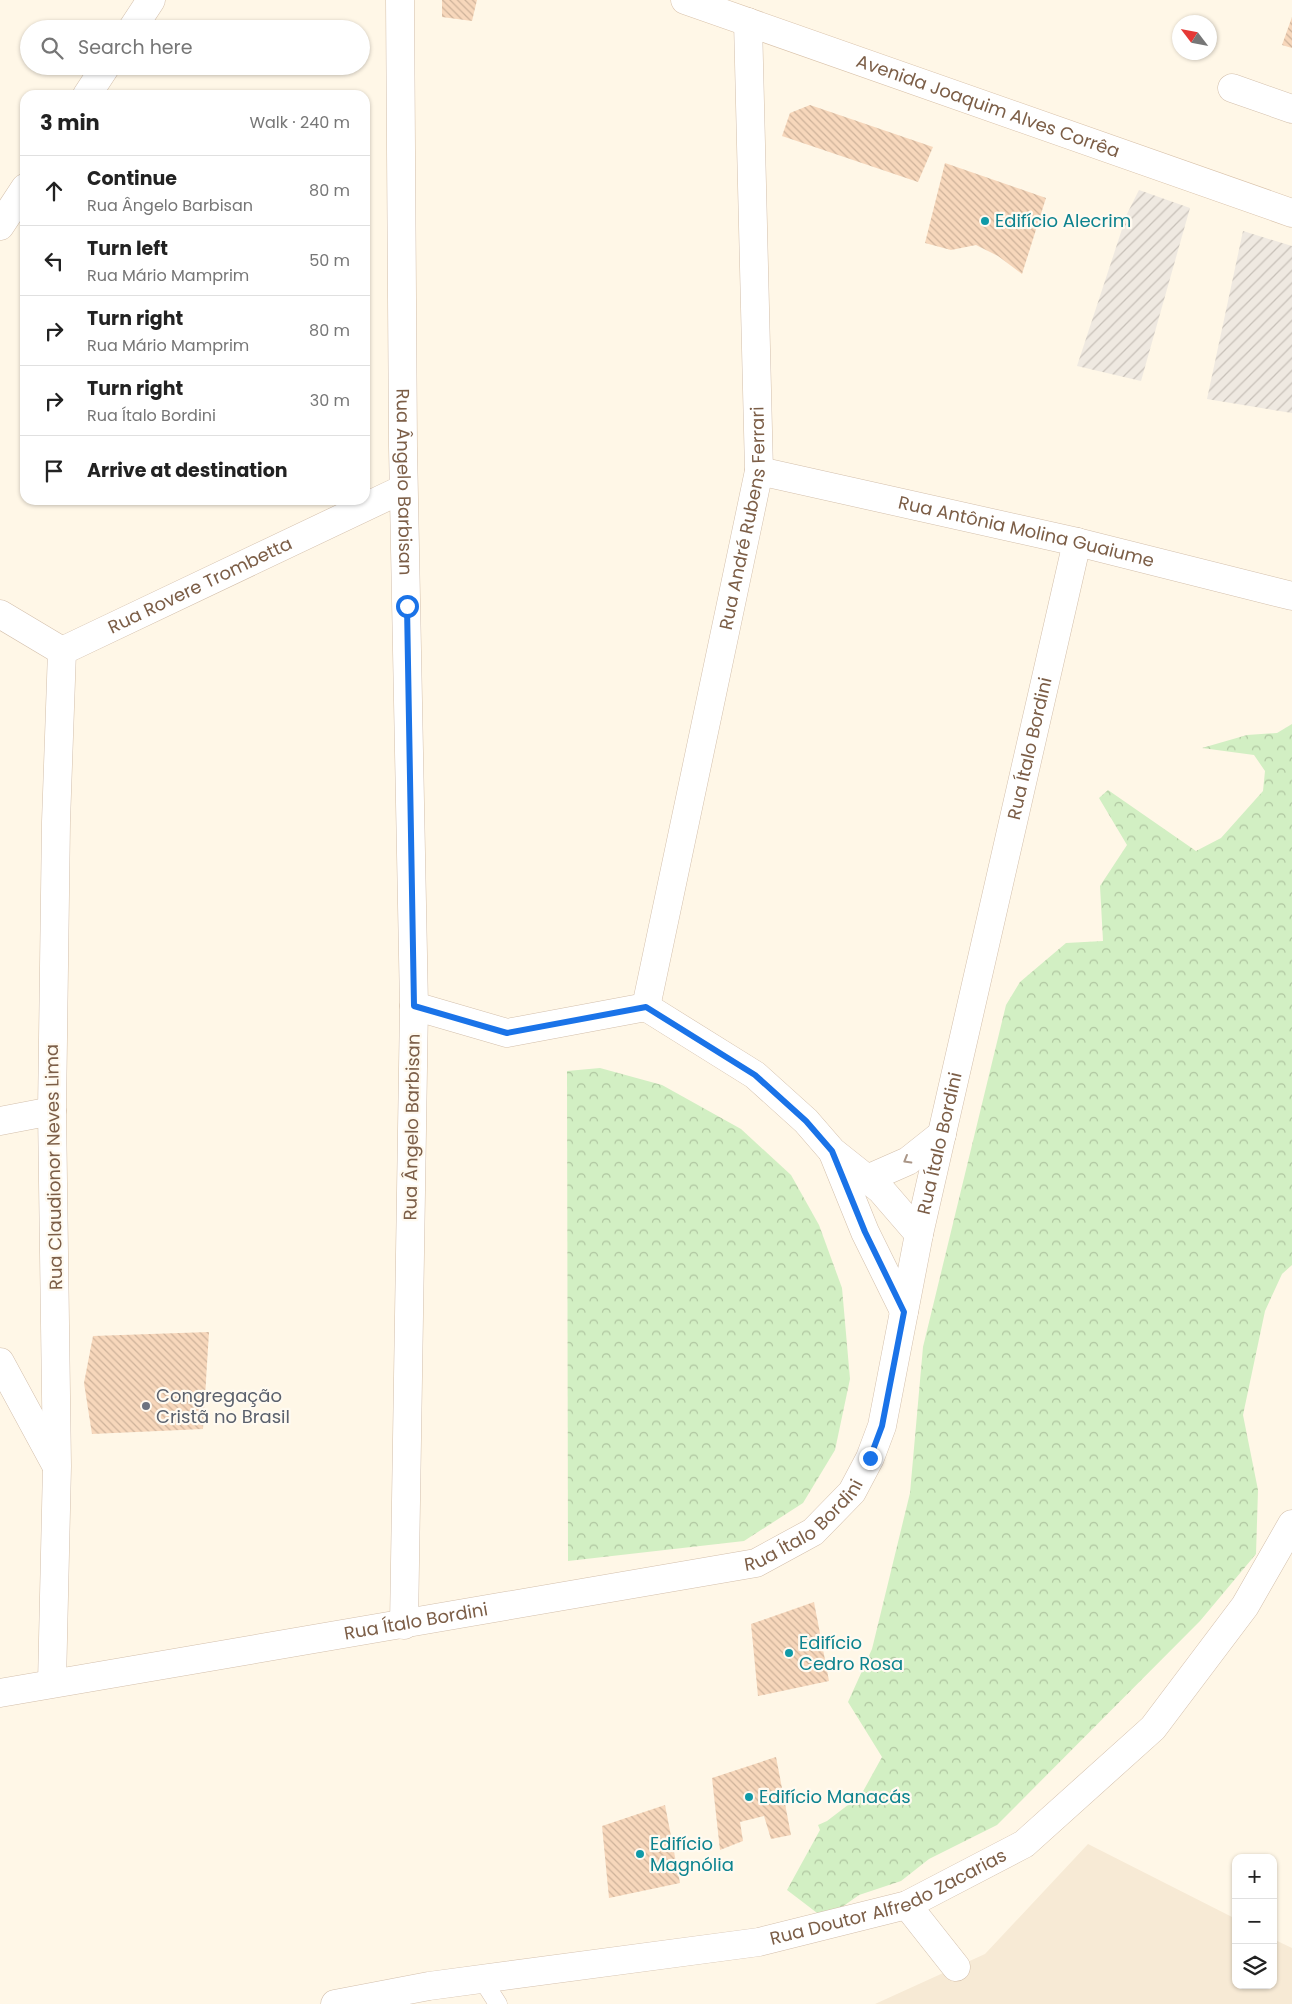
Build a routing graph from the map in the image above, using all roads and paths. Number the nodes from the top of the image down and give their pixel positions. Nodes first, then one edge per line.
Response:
1 (151, 0) edge
2 (400, 0) edge
3 (685, 0) edge
4 (138, 20) edge
5 (748, 22) junction
6 (100, 75) edge
7 (1232, 88) dead end
8 (90, 90) edge
9 (1292, 108) edge
10 (20, 196) edge
11 (1292, 213) edge
12 (0, 226) edge
13 (759, 471) junction
14 (404, 489) junction
15 (1077, 542) junction
16 (1292, 596) edge
17 (0, 614) edge
18 (62, 651) junction
19 (414, 1006) junction
20 (646, 1007) junction
21 (52, 1111) junction
22 (0, 1121) edge
23 (942, 1134) junction
24 (832, 1151) junction
25 (867, 1179) junction
26 (919, 1234) junction
27 (904, 1312) junction
28 (0, 1362) edge
29 (57, 1466) junction
30 (1292, 1524) edge
31 (404, 1625) junction
32 (52, 1683) junction
33 (0, 1693) edge
34 (907, 1905) junction
35 (956, 1967) dead end
36 (482, 1979) junction
37 (430, 1995) edge
38 (334, 2004) edge
39 (498, 2004) edge

1 - 4 street
2 - 14 street, Rua Ângelo Barbisan
3 - 5 street, Avenida Joaquim Alves Corrêa
5 - 11 street, Avenida Joaquim Alves Corrêa
5 - 13 street, Rua André Rubens Ferrari
6 - 8 street
7 - 9 street
10 - 12 street
13 - 15 street, Rua Antônia Molina Guaiume
13 - 20 street, Rua André Rubens Ferrari
14 - 18 street, Rua Rovere Trombetta
14 - 19 street, Rua Ângelo Barbisan
15 - 16 street, Rua Antônia Molina Guaiume
15 - 23 street, Rua Ítalo Bordini
17 - 18 street
18 - 21 street, Rua Claudionor Neves Lima
19 - 20 street
19 - 31 street, Rua Ângelo Barbisan
20 - 24 street
21 - 22 street
21 - 29 street, Rua Claudionor Neves Lima
23 -> 25 street
23 - 26 street, Rua Ítalo Bordini
24 - 25 street
24 - 27 street
25 - 26 street
26 - 27 street, Rua Ítalo Bordini
27 - 31 street, Rua Ítalo Bordini
28 - 29 street
29 - 32 street, Rua Claudionor Neves Lima
30 - 34 street, Rua Doutor Alfredo Zacarias
31 - 32 street, Rua Ítalo Bordini
32 - 33 street, Rua Ítalo Bordini
34 - 35 street
34 - 36 street, Rua Doutor Alfredo Zacarias
36 - 37 street, Rua Doutor Alfredo Zacarias
36 - 39 lane
37 - 38 street, Rua Doutor Alfredo Zacarias

